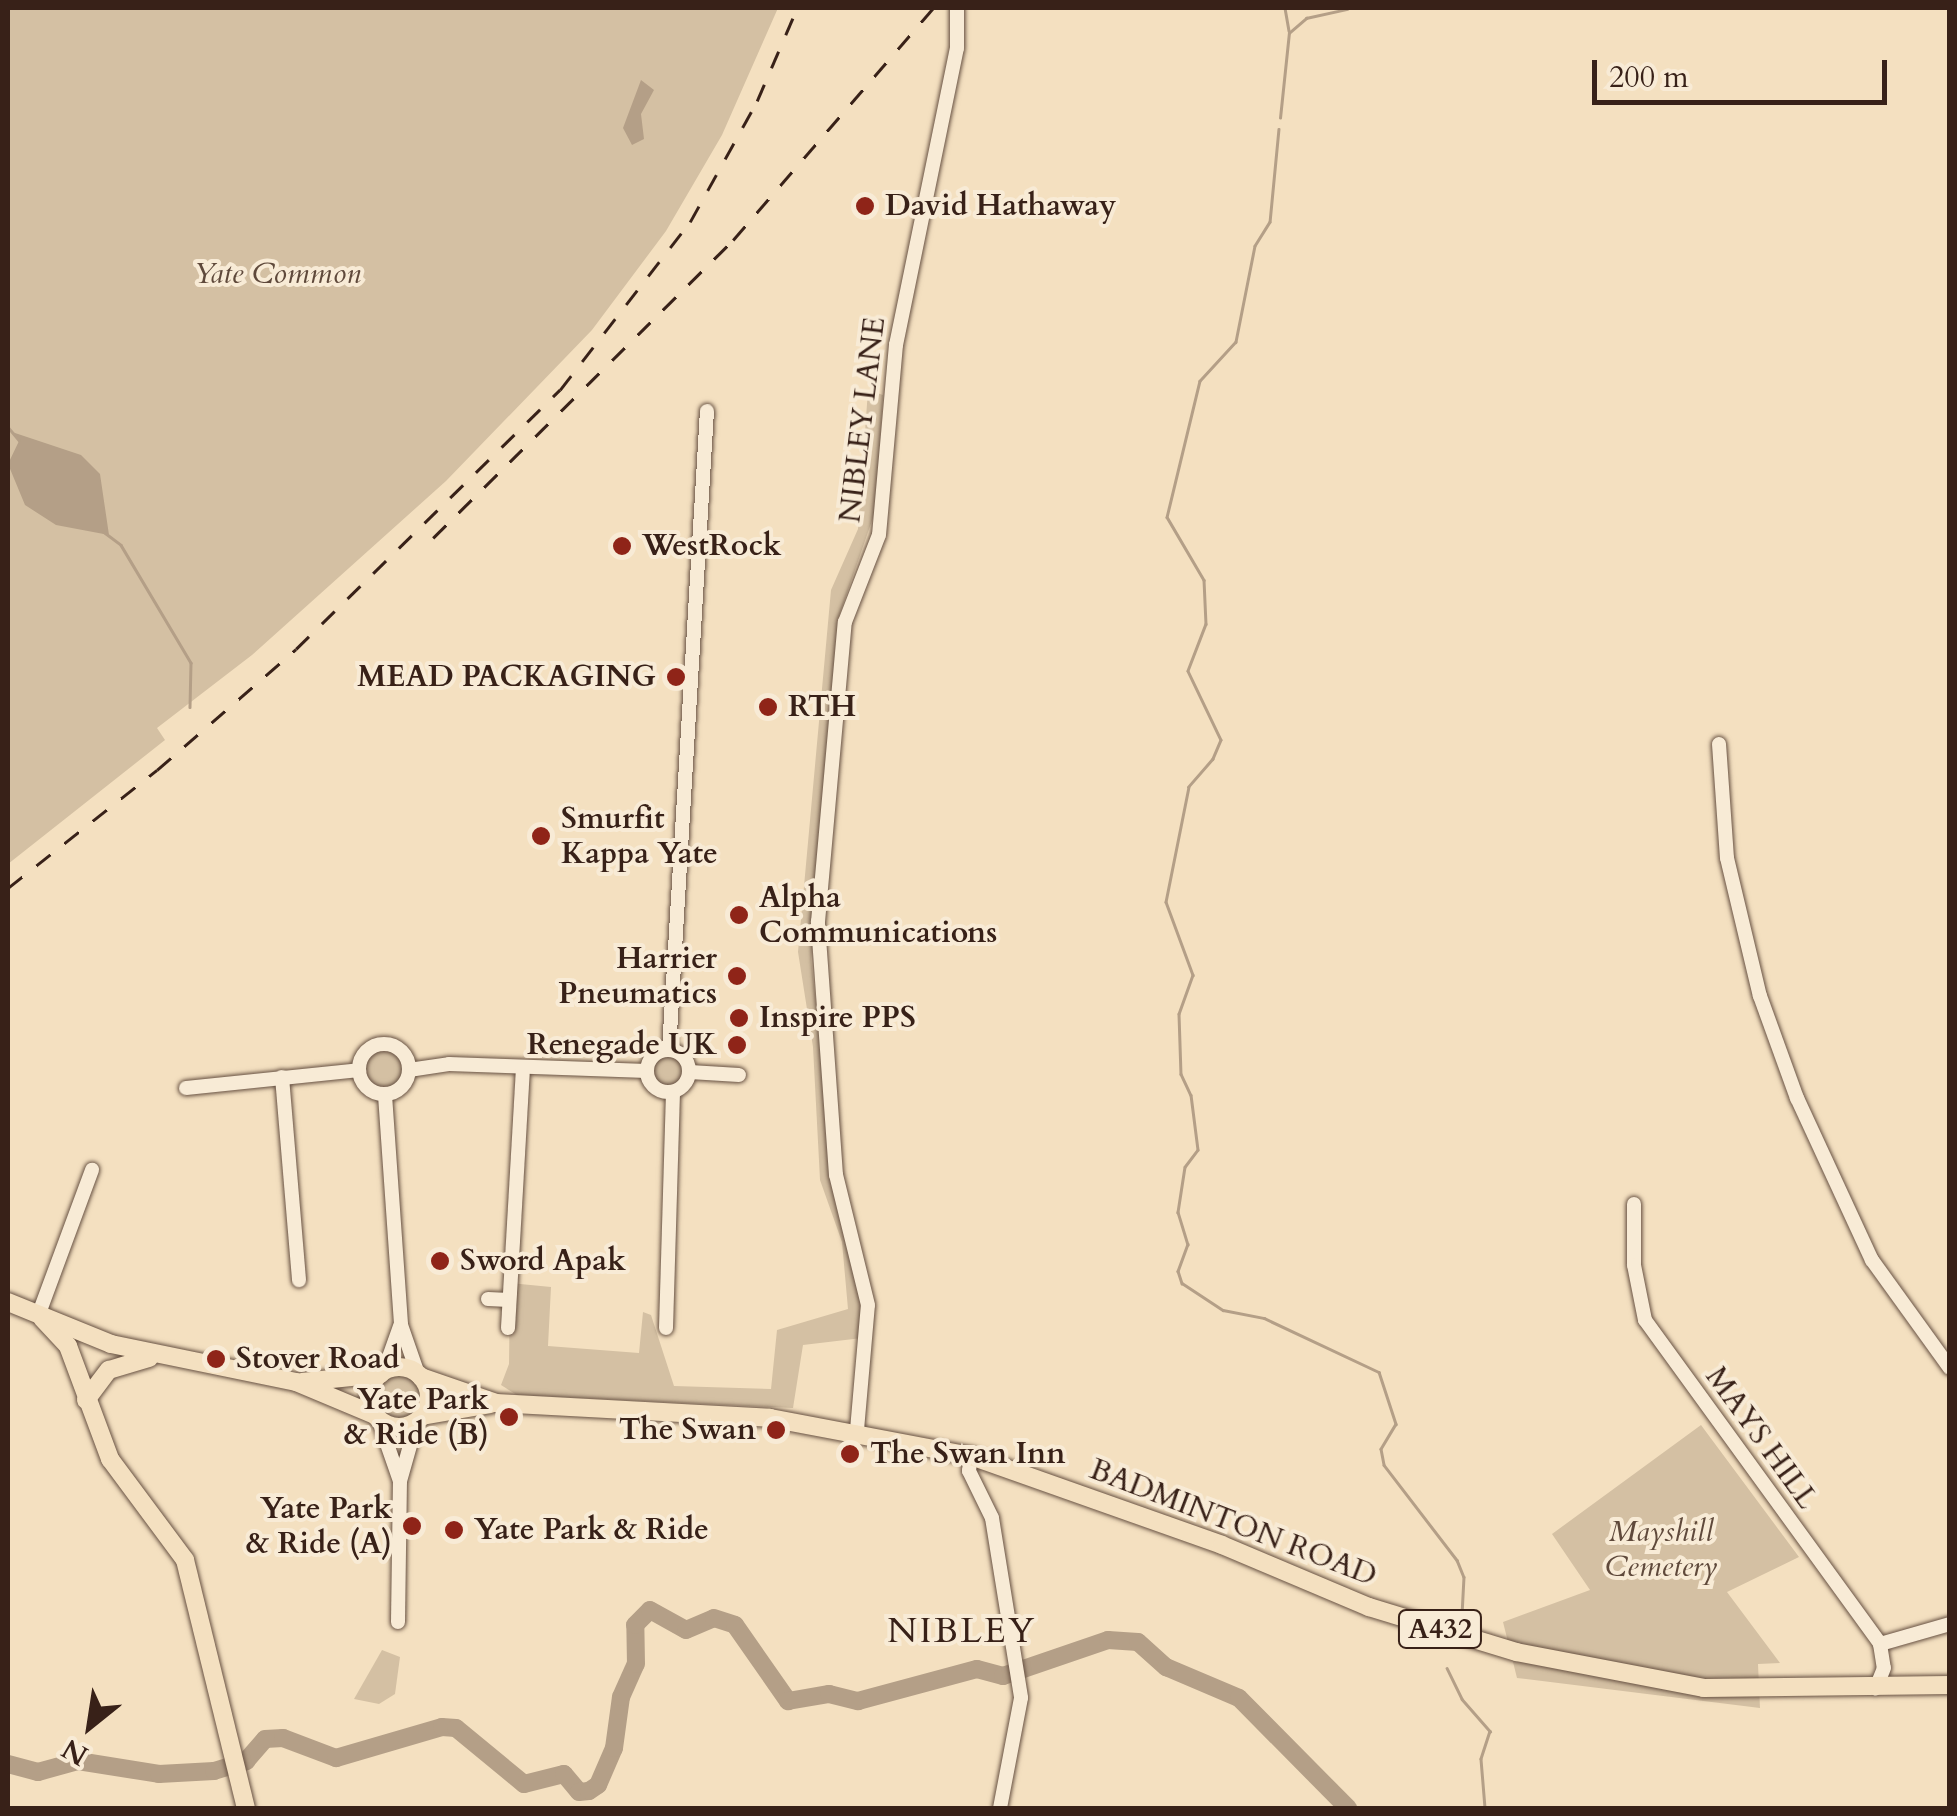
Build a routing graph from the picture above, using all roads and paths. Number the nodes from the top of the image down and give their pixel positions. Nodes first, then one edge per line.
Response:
1 (957, 8) edge
2 (707, 411) dead end
3 (1719, 744) dead end
4 (668, 1050) junction
5 (523, 1067) junction
6 (358, 1070) junction
7 (409, 1070) junction
8 (647, 1071) junction
9 (690, 1072) junction
10 (740, 1074) dead end
11 (282, 1077) junction
12 (186, 1088) dead end
13 (673, 1092) junction
14 (385, 1095) junction
15 (92, 1170) dead end
16 (1634, 1204) dead end
17 (299, 1280) dead end
18 (488, 1299) dead end
19 (509, 1300) junction
20 (8, 1302) edge
21 (40, 1317) junction
22 (400, 1325) junction
23 (508, 1328) dead end
24 (666, 1328) dead end
25 (100, 1340) junction
26 (154, 1356) junction
27 (1950, 1368) edge
28 (382, 1372) junction
29 (419, 1375) junction
30 (99, 1378) junction
31 (76, 1381) junction
32 (296, 1382) junction
33 (86, 1400) junction
34 (496, 1403) junction
35 (376, 1416) junction
36 (419, 1418) junction
37 (857, 1430) junction
38 (971, 1456) junction
39 (400, 1481) junction
40 (398, 1622) dead end
41 (1950, 1624) edge
42 (1880, 1644) junction
43 (1950, 1685) edge
44 (1876, 1688) junction
45 (246, 1808) edge
46 (1000, 1808) edge

1 - 37 street, NIBLEY LANE
2 - 4 street
3 - 27 street
4 - 8 street
4 - 9 street
5 - 7 street
5 - 8 street
5 - 19 street
6 - 7 street
6 - 11 street
6 - 14 street
7 - 14 street
8 - 13 street
9 - 10 street
9 - 13 street
11 - 12 street
11 - 17 street
13 - 24 street
14 - 22 street
15 - 21 street
16 - 42 street, MAYS HILL
18 - 19 street
19 - 23 street
20 - 21 main road
21 - 25 main road
21 - 31 main road
22 - 28 street
22 - 29 street
25 - 26 main road
25 - 30 main road
25 - 31 main road
26 - 30 main road
26 - 32 main road
28 - 29 main road
28 - 32 main road
28 - 35 main road
29 - 34 main road, BADMINTON ROAD / A432
29 - 36 main road
30 - 33 main road
31 - 33 main road
32 - 35 main road
33 - 45 main road
34 - 36 main road, BADMINTON ROAD / A432
34 - 37 main road, BADMINTON ROAD / A432
35 - 36 main road
35 - 39 street
36 - 39 street
37 - 38 main road, BADMINTON ROAD / A432
38 - 44 main road, BADMINTON ROAD / A432
38 - 46 street
39 - 40 street
41 - 42 street
42 - 44 street
43 - 44 main road, BADMINTON ROAD / A432

